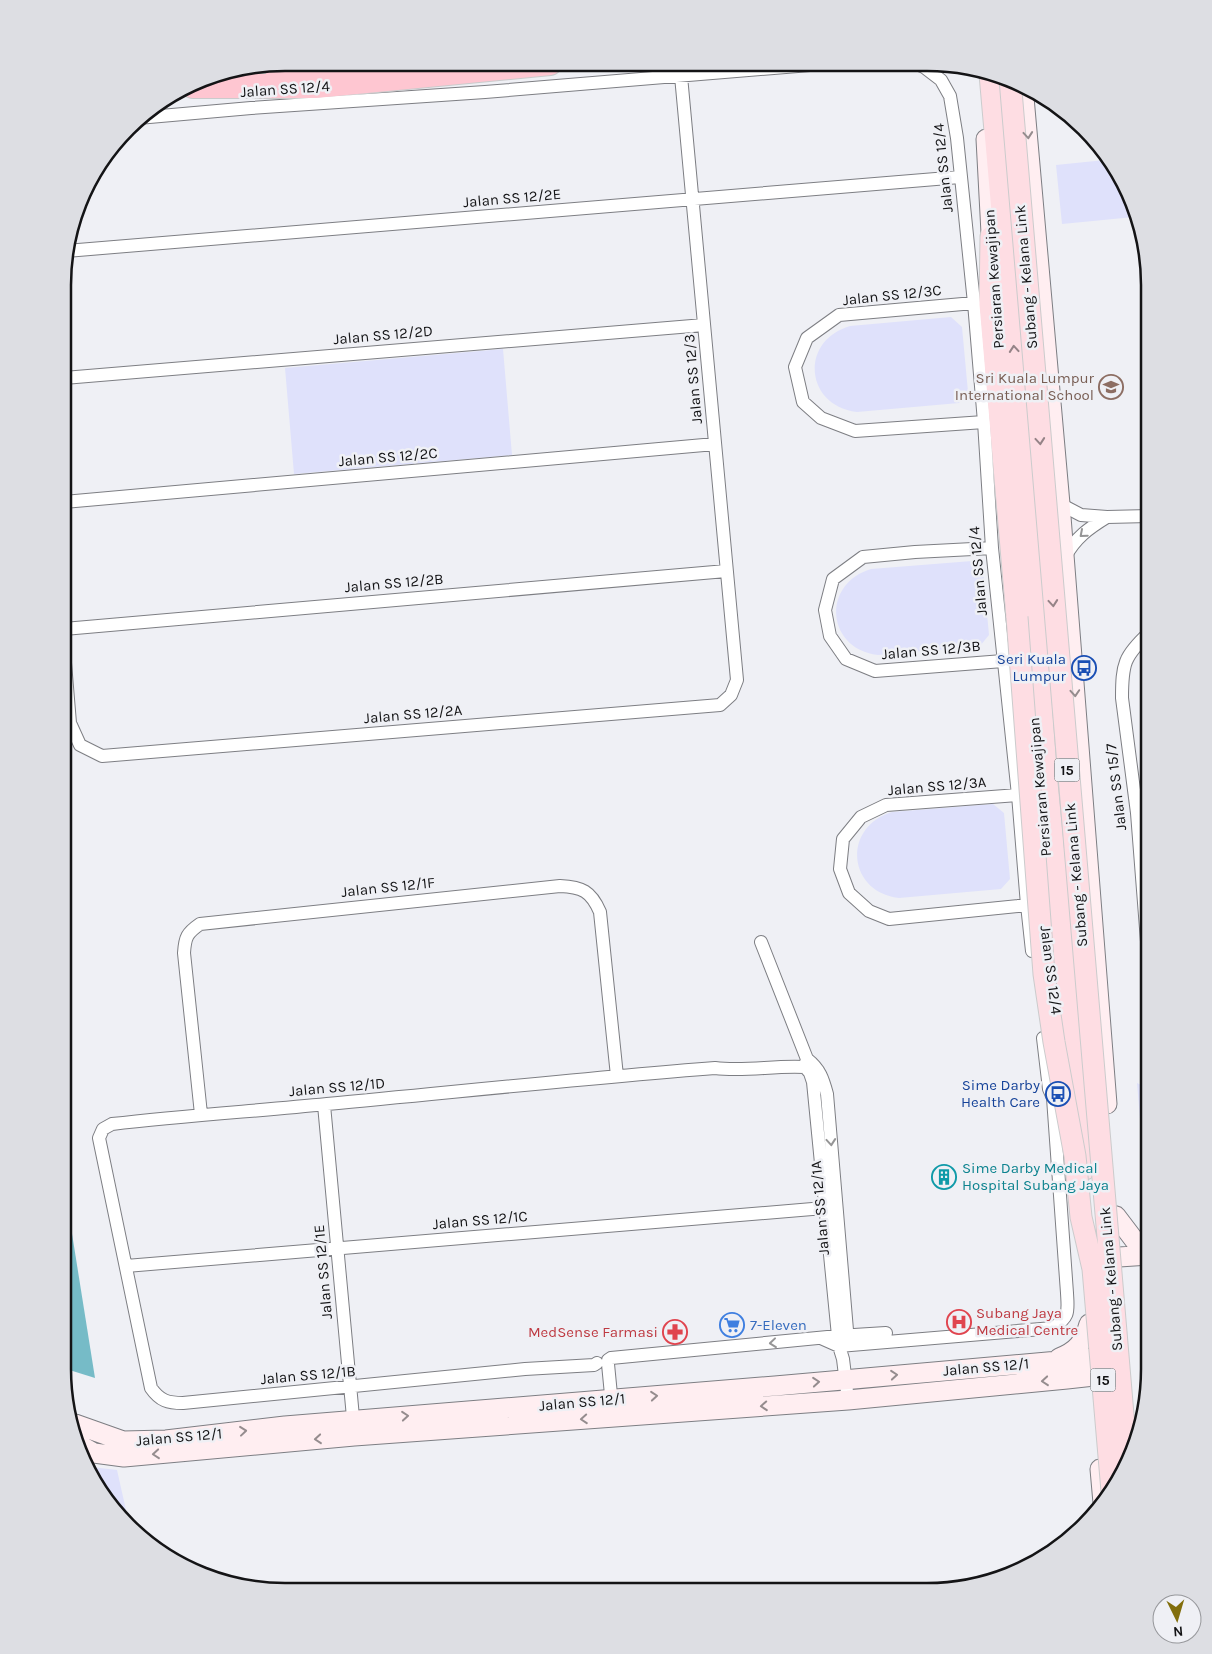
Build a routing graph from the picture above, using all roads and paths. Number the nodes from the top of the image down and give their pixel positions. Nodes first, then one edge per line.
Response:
1 (293, 71) edge
2 (468, 71) edge
3 (740, 71) edge
4 (929, 71) edge
5 (238, 76) edge
6 (681, 76) junction
7 (983, 79) edge
8 (991, 81) edge
9 (208, 86) edge
10 (1011, 89) edge
11 (1024, 94) edge
12 (153, 117) edge
13 (960, 177) junction
14 (692, 199) junction
15 (991, 237) junction
16 (74, 250) edge
17 (974, 303) junction
18 (704, 325) junction
19 (71, 377) edge
20 (984, 422) junction
21 (715, 444) junction
22 (71, 501) edge
23 (1060, 504) junction
24 (1141, 516) edge
25 (1107, 517) junction
26 (992, 548) junction
27 (1065, 557) junction
28 (726, 570) junction
29 (71, 628) edge
30 (1141, 641) edge
31 (1003, 661) junction
32 (737, 680) joint
33 (71, 724) edge
34 (1018, 796) junction
35 (1141, 810) edge
36 (1137, 813) junction
37 (1141, 861) edge
38 (1048, 874) junction
39 (1024, 877) junction
40 (1027, 905) junction
41 (761, 942) dead end
42 (806, 1063) junction
43 (617, 1076) junction
44 (324, 1105) junction
45 (201, 1114) junction
46 (1113, 1176) junction
47 (831, 1208) junction
48 (1116, 1216) junction
49 (1141, 1247) edge
50 (337, 1248) junction
51 (1141, 1255) edge
52 (1120, 1257) junction
53 (126, 1266) junction
54 (1093, 1269) junction
55 (1089, 1324) junction
56 (843, 1341) junction
57 (1051, 1361) junction
58 (597, 1363) dead end
59 (1093, 1367) junction
60 (1126, 1369) junction
61 (845, 1380) junction
62 (350, 1388) junction
63 (848, 1400) junction
64 (612, 1408) junction
65 (1133, 1425) edge
66 (79, 1426) edge
67 (354, 1428) junction
68 (1126, 1447) edge
69 (87, 1449) edge
70 (1111, 1478) edge
71 (1102, 1492) edge

1 - 5 highway
2 - 9 highway
3 - 6 street, Jalan SS 12/4
4 - 13 street, Jalan SS 12/4
6 - 12 street, Jalan SS 12/4
6 - 14 street, Jalan SS 12/3
7 - 15 main road, Persiaran Kewajipan
54 -> 8 main road, Subang - Kelana Link / 15, bridge
10 -> 68 main road, Subang - Kelana Link / 15, bridge
11 -> 23 main road
13 - 14 street, Jalan SS 12/2E
13 - 17 street, Jalan SS 12/4
14 - 16 street, Jalan SS 12/2E
14 - 18 street, Jalan SS 12/3
15 - 38 main road, Persiaran Kewajipan
15 - 54 main road, bridge
17 - 20 street, Jalan SS 12/4
17 - 20 street, Jalan SS 12/3C
18 - 19 street, Jalan SS 12/2D
18 - 21 street, Jalan SS 12/3
20 - 26 street, Jalan SS 12/4
21 - 22 street, Jalan SS 12/2C
21 - 28 street, Jalan SS 12/3
23 - 25 street
23 - 27 main road
24 - 25 street
25 -> 27 street
26 - 31 street, Jalan SS 12/4
26 - 31 street, Jalan SS 12/3B
27 -> 46 main road
28 - 29 street, Jalan SS 12/2B
28 - 32 street, Jalan SS 12/3
30 - 36 street, Jalan SS 15/7
31 - 34 street, Jalan SS 12/4
32 - 33 street, Jalan SS 12/2A
34 - 39 street, Jalan SS 12/4
34 - 40 street, Jalan SS 12/3A
35 - 36 street
36 - 37 street, Jalan SS 15/7
38 - 39 street
38 - 55 main road, Persiaran Kewajipan
39 - 40 street, Jalan SS 12/4
40 - 56 street, Jalan SS 12/4
41 - 42 street, Jalan SS 12/1A
42 - 43 street, Jalan SS 12/1D
42 - 47 street, Jalan SS 12/1A
43 - 44 street, Jalan SS 12/1D
43 - 45 street, Jalan SS 12/1F
44 - 45 street, Jalan SS 12/1D
44 - 50 street, Jalan SS 12/1E
45 - 53 street, Jalan SS 12/1D
46 - 48 main road
46 - 60 main road
47 - 50 street, Jalan SS 12/1C
47 - 56 street, Jalan SS 12/1A
48 - 49 main road
48 - 52 main road
50 - 53 street, Jalan SS 12/1C
50 - 62 street, Jalan SS 12/1E
51 - 52 main road
52 - 60 main road
53 - 62 street, Jalan SS 12/1B
54 - 70 main road, 15, bridge
55 - 57 main road
55 - 59 main road, Persiaran Kewajipan
56 - 61 street, Jalan SS 12/1A
56 -> 64 street
57 - 59 main road, Jalan SS 12/1
61 -> 57 main road, Jalan SS 12/1
58 - 62 street, Jalan SS 12/1B
59 - 60 main road
59 -> 63 main road, Jalan SS 12/1
59 - 71 main road, Persiaran Kewajipan
60 - 65 main road
61 - 63 street, Jalan SS 12/1A
64 -> 61 main road, Jalan SS 12/1
62 - 67 street, Jalan SS 12/1E
63 -> 64 main road, Jalan SS 12/1
64 - 67 main road, Jalan SS 12/1
66 -> 67 main road, Jalan SS 12/1
67 -> 69 main road, Jalan SS 12/1

